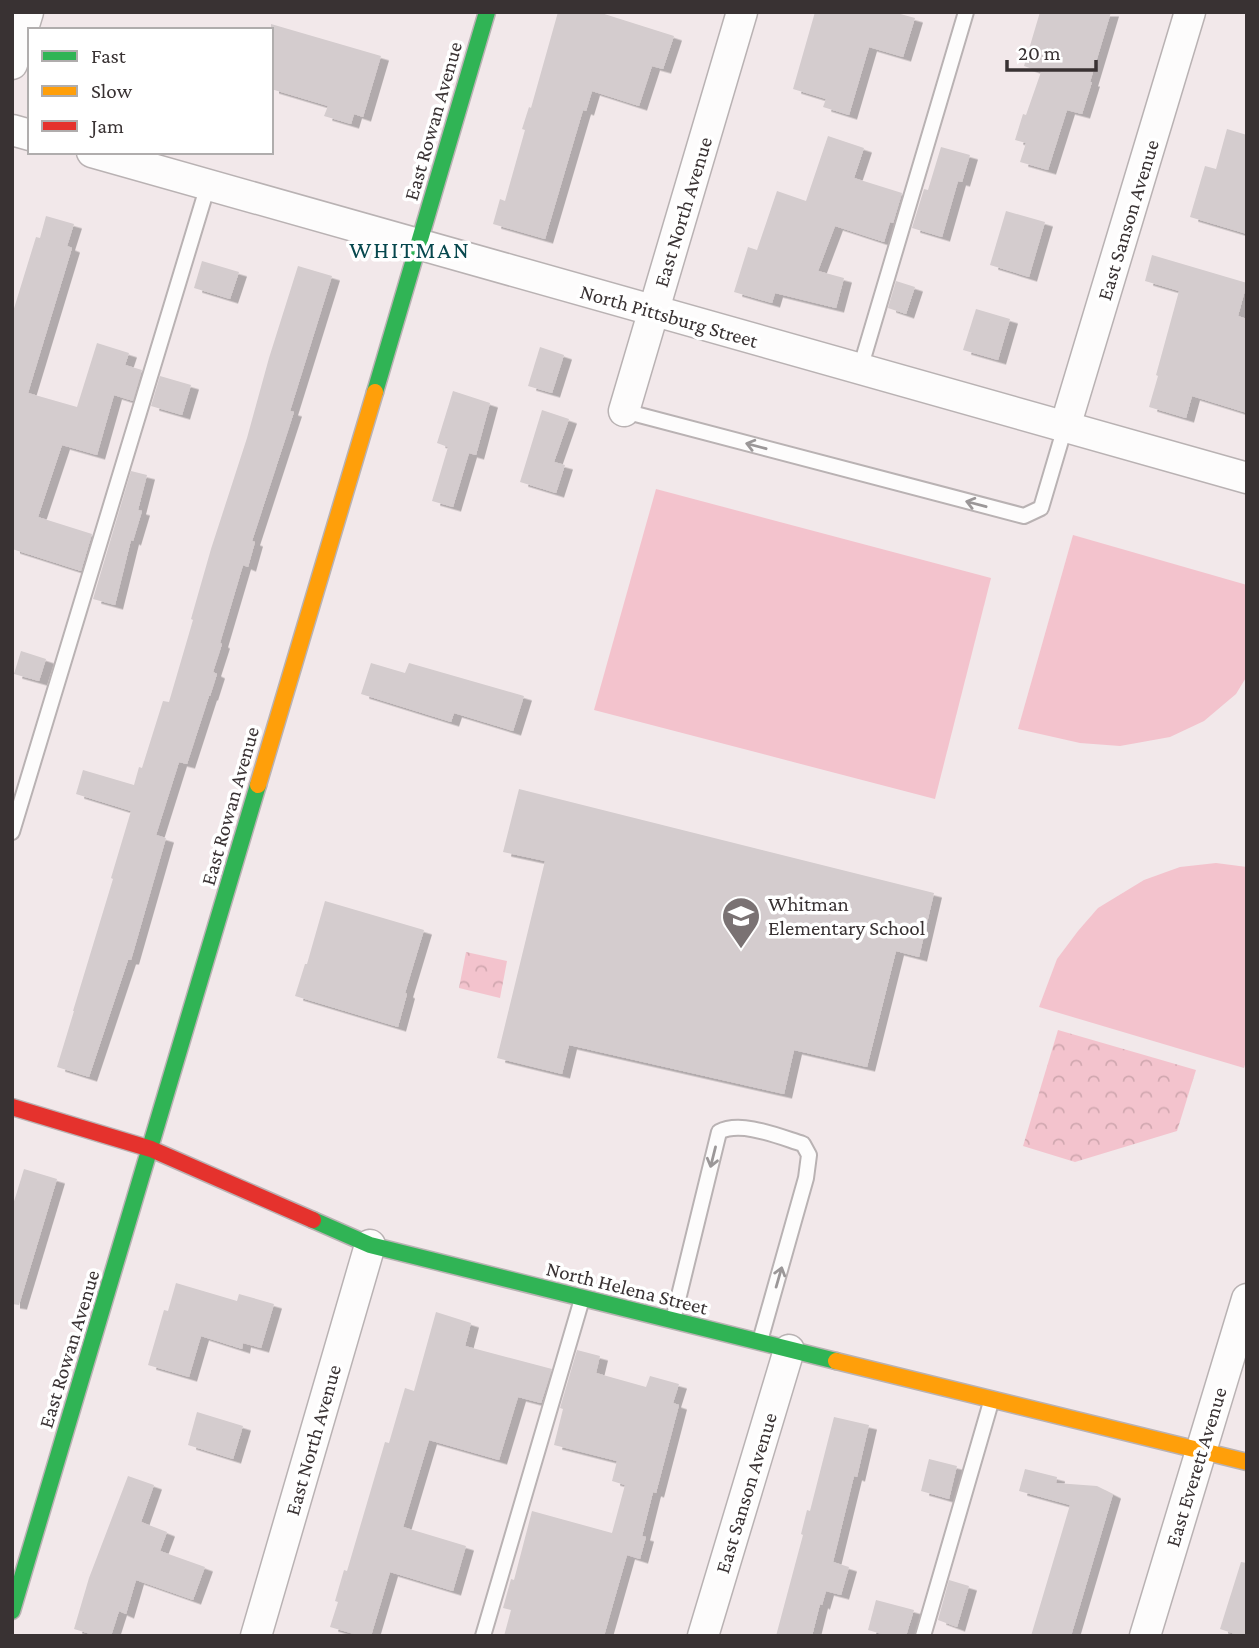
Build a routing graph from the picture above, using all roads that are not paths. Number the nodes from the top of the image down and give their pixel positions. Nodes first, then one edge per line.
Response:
1 (28, 12) edge
2 (487, 12) edge
3 (742, 12) edge
4 (966, 12) edge
5 (1190, 12) edge
6 (12, 64) edge
7 (99, 154) edge
8 (208, 185) junction
9 (419, 244) junction
10 (653, 311) junction
11 (860, 369) junction
12 (624, 411) joint
13 (1065, 427) junction
14 (1247, 478) edge
15 (12, 832) edge
16 (12, 1107) edge
17 (151, 1149) junction
18 (370, 1245) junction
19 (582, 1298) junction
20 (1247, 1299) edge
21 (673, 1321) junction
22 (760, 1343) junction
23 (789, 1350) junction
24 (992, 1399) junction
25 (1200, 1450) junction
26 (1247, 1462) edge
27 (12, 1611) edge
28 (256, 1636) edge
29 (483, 1636) edge
30 (703, 1636) edge
31 (923, 1636) edge
32 (1145, 1636) edge

1 - 6 street
2 - 9 street, East Rowan Avenue
3 - 10 street, East North Avenue
4 - 11 lane
5 - 13 street, East Sanson Avenue
7 - 8 street, North Pittsburg Street
8 - 9 street, North Pittsburg Street
8 - 15 lane
9 - 10 street, North Pittsburg Street
9 - 17 street, East Rowan Avenue
10 - 11 street, North Pittsburg Street
10 - 12 street, East North Avenue
11 - 13 street, North Pittsburg Street
13 -> 12 lane
13 - 14 street, North Pittsburg Street
16 - 17 street, North Helena Street
17 - 18 street, North Helena Street
17 - 27 street, East Rowan Avenue
18 - 19 street, North Helena Street
18 - 28 street, East North Avenue
19 - 21 street, North Helena Street
19 - 29 lane
20 - 25 street, East Everett Avenue
21 - 22 street, North Helena Street
22 -> 21 lane
22 - 23 street, North Helena Street
23 - 24 street, North Helena Street
23 - 30 street, East Sanson Avenue
24 - 25 street, North Helena Street
24 - 31 lane
25 - 26 street, North Helena Street
25 - 32 street, East Everett Avenue

